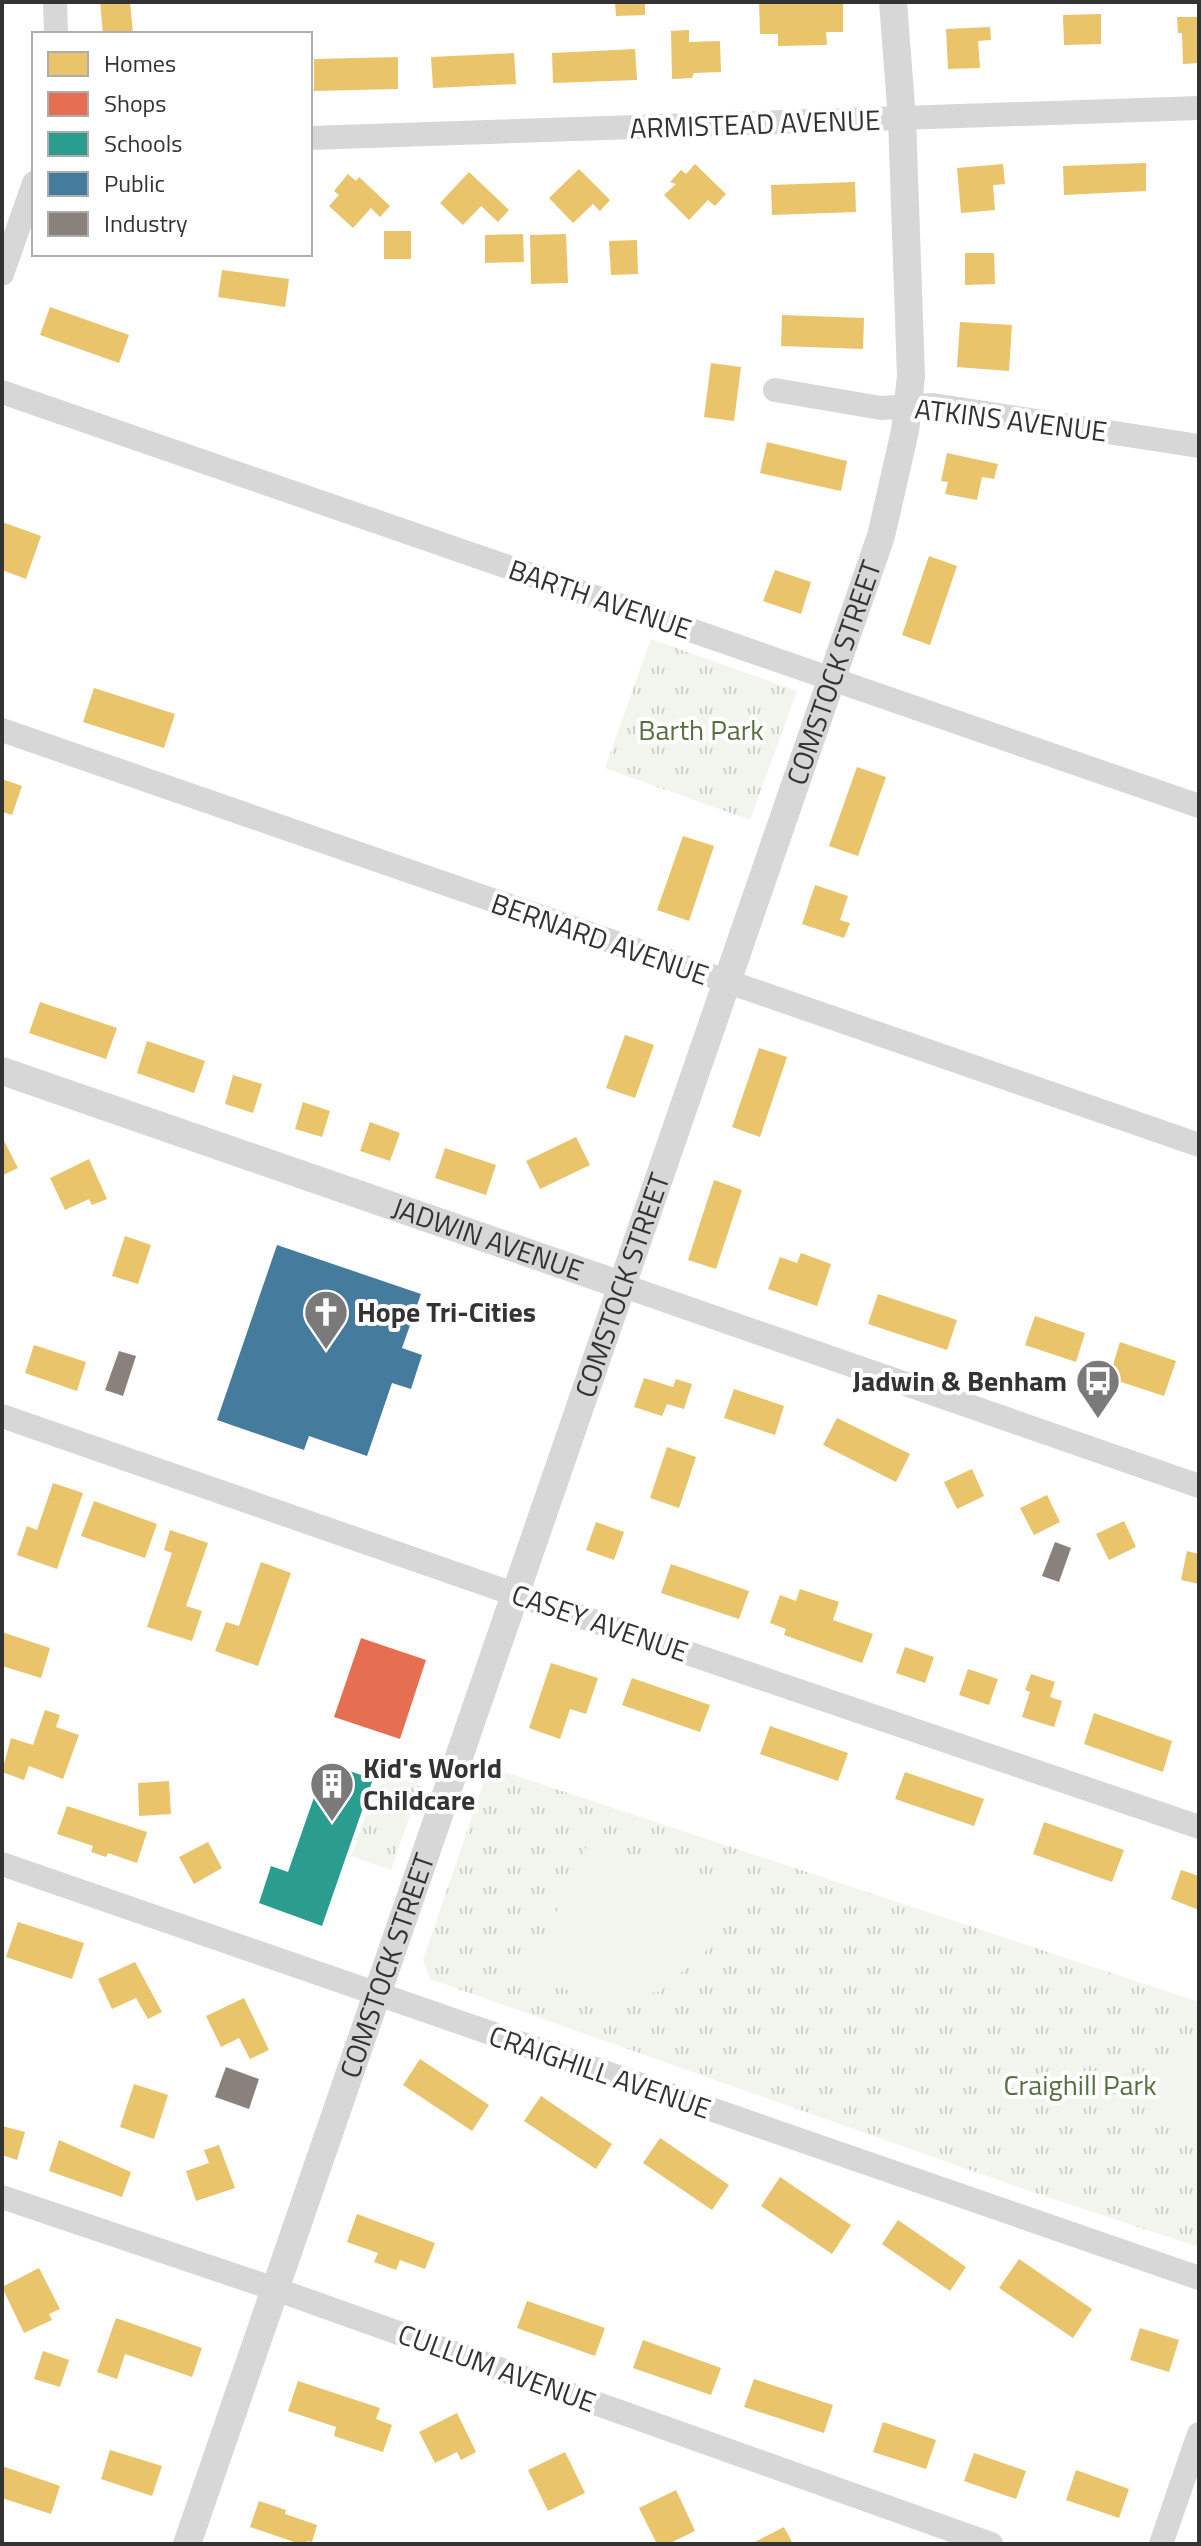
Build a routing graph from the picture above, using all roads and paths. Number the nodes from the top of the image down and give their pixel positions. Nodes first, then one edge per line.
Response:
1 (55, 2) edge
2 (893, 2) edge
3 (56, 32) edge
4 (1199, 108) edge
5 (902, 119) junction
6 (312, 138) edge
7 (32, 189) edge
8 (2, 274) edge
9 (775, 390) dead end
10 (2, 392) edge
11 (908, 406) junction
12 (1199, 446) edge
13 (830, 679) junction
14 (2, 730) edge
15 (1199, 806) edge
16 (726, 983) junction
17 (2, 1071) edge
18 (1199, 1145) edge
19 (621, 1285) junction
20 (2, 1416) edge
21 (1199, 1486) edge
22 (514, 1594) junction
23 (1199, 1827) edge
24 (2, 1864) edge
25 (376, 1995) junction
26 (2, 2197) edge
27 (1199, 2278) edge
28 (275, 2289) junction
29 (1199, 2434) edge
30 (187, 2544) edge
31 (991, 2544) edge
32 (1161, 2544) edge

1 - 3 street
2 - 5 street, COMSTOCK STREET
4 - 5 street, ARMISTEAD AVENUE
5 - 6 street, ARMISTEAD AVENUE
5 - 11 street, COMSTOCK STREET
7 - 8 street
9 - 11 street, ATKINS AVENUE
10 - 13 street, BARTH AVENUE
11 - 12 street, ATKINS AVENUE
11 - 13 street, COMSTOCK STREET
13 - 15 street, BARTH AVENUE
13 - 16 street, COMSTOCK STREET
14 - 16 street, BERNARD AVENUE
16 - 18 street, BERNARD AVENUE
16 - 19 street, COMSTOCK STREET
17 - 19 street, JADWIN AVENUE
19 - 21 street, JADWIN AVENUE
19 - 22 street, COMSTOCK STREET
20 - 22 street, CASEY AVENUE
22 - 23 street, CASEY AVENUE
22 - 25 street, COMSTOCK STREET
24 - 25 street, CRAIGHILL AVENUE
25 - 27 street, CRAIGHILL AVENUE
25 - 28 street, COMSTOCK STREET
26 - 28 street, CULLUM AVENUE
28 - 30 street, COMSTOCK STREET
28 - 31 street, CULLUM AVENUE
29 - 32 street

